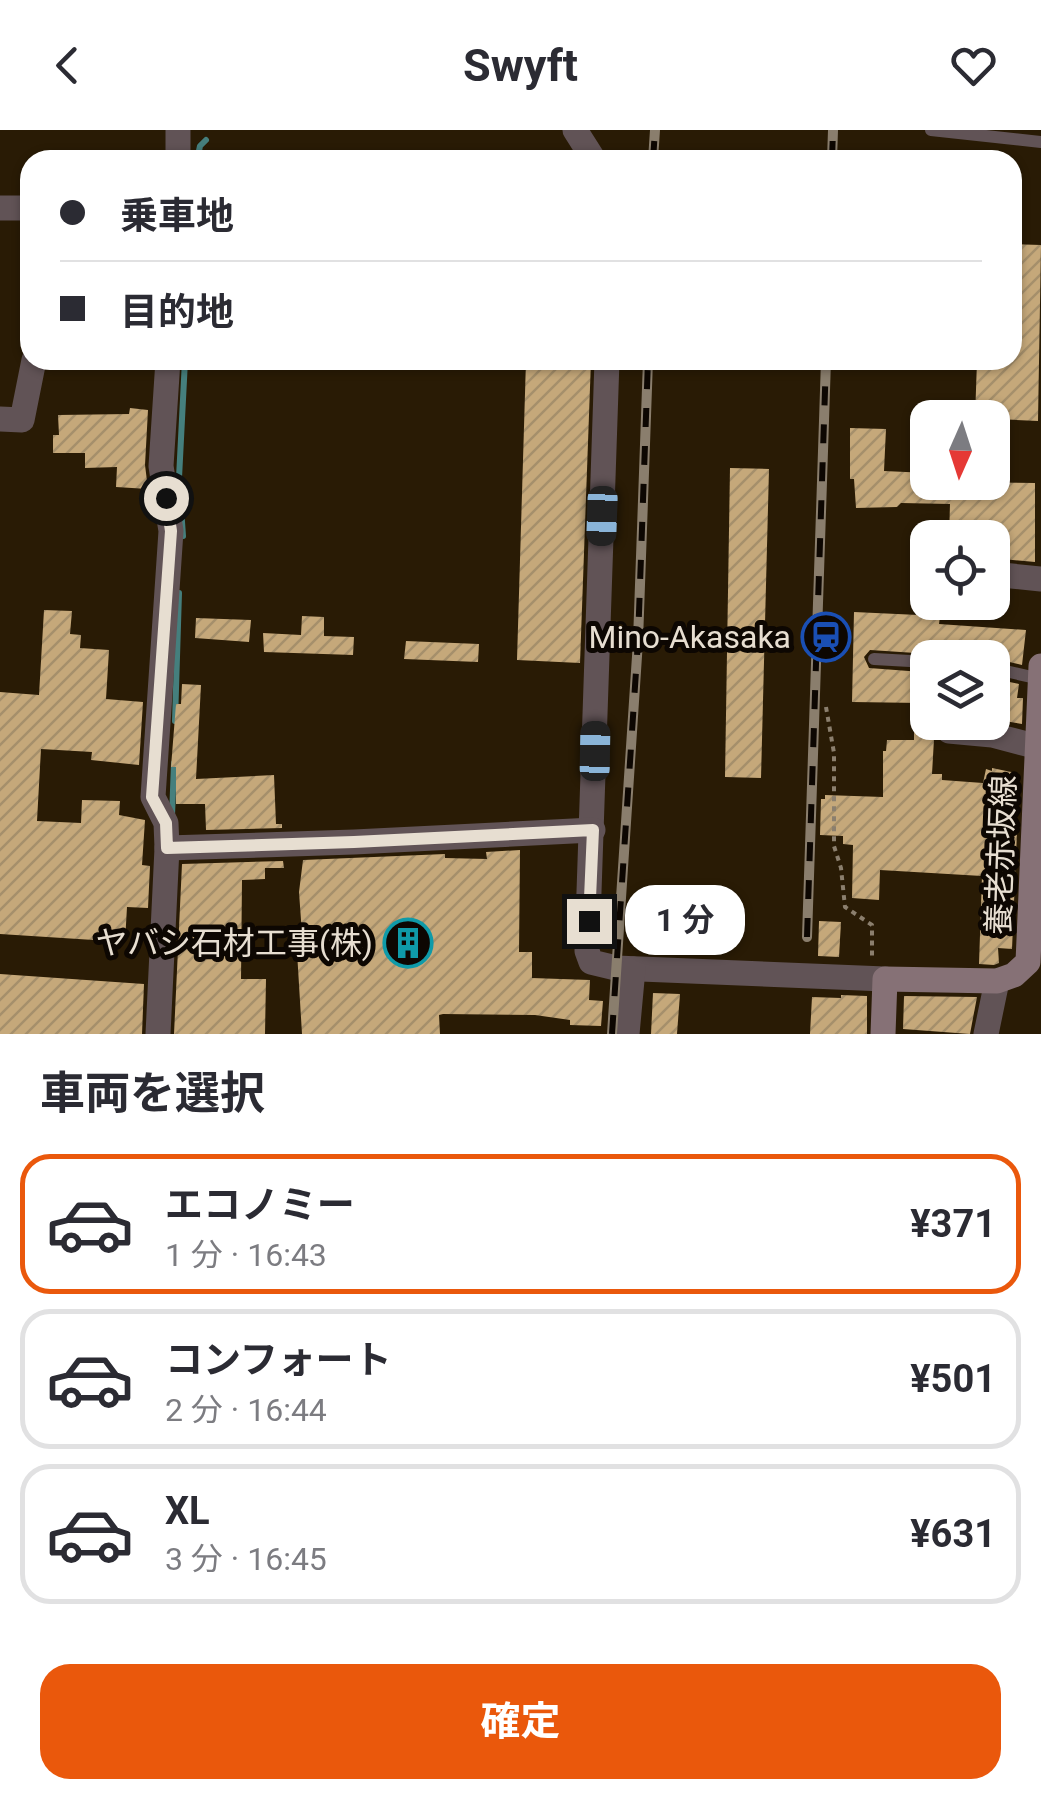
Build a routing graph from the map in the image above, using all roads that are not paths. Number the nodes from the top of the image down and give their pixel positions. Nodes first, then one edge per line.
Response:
1 (931, 130) edge
2 (1041, 142) edge
3 (32, 370) edge
4 (167, 370) edge
5 (607, 370) edge
6 (0, 418) edge
7 (1010, 576) edge
8 (1041, 579) edge
9 (874, 659) dead end
10 (910, 661) edge
11 (1041, 666) edge
12 (1010, 672) edge
13 (1041, 679) edge
14 (1010, 739) edge
15 (1038, 747) junction
16 (1039, 796) edge
17 (593, 830) junction
18 (167, 848) junction
19 (632, 969) junction
20 (884, 979) junction
21 (997, 981) junction
22 (158, 1034) edge
23 (627, 1034) edge
24 (883, 1034) edge
25 (986, 1034) edge

1 - 2 lane
3 - 6 street
4 - 18 street
5 - 17 street
7 - 8 street
9 - 10 lane
11 - 13 main road, 養老赤坂線
12 - 13 lane
13 - 15 main road, 養老赤坂線
14 - 15 street
15 - 16 main road, 養老赤坂線
16 - 21 main road, 養老赤坂線
17 - 18 street
17 - 19 street
18 - 22 street
19 - 20 street
19 - 23 street
20 - 21 main road, 養老赤坂線
20 - 24 main road
21 - 25 street

